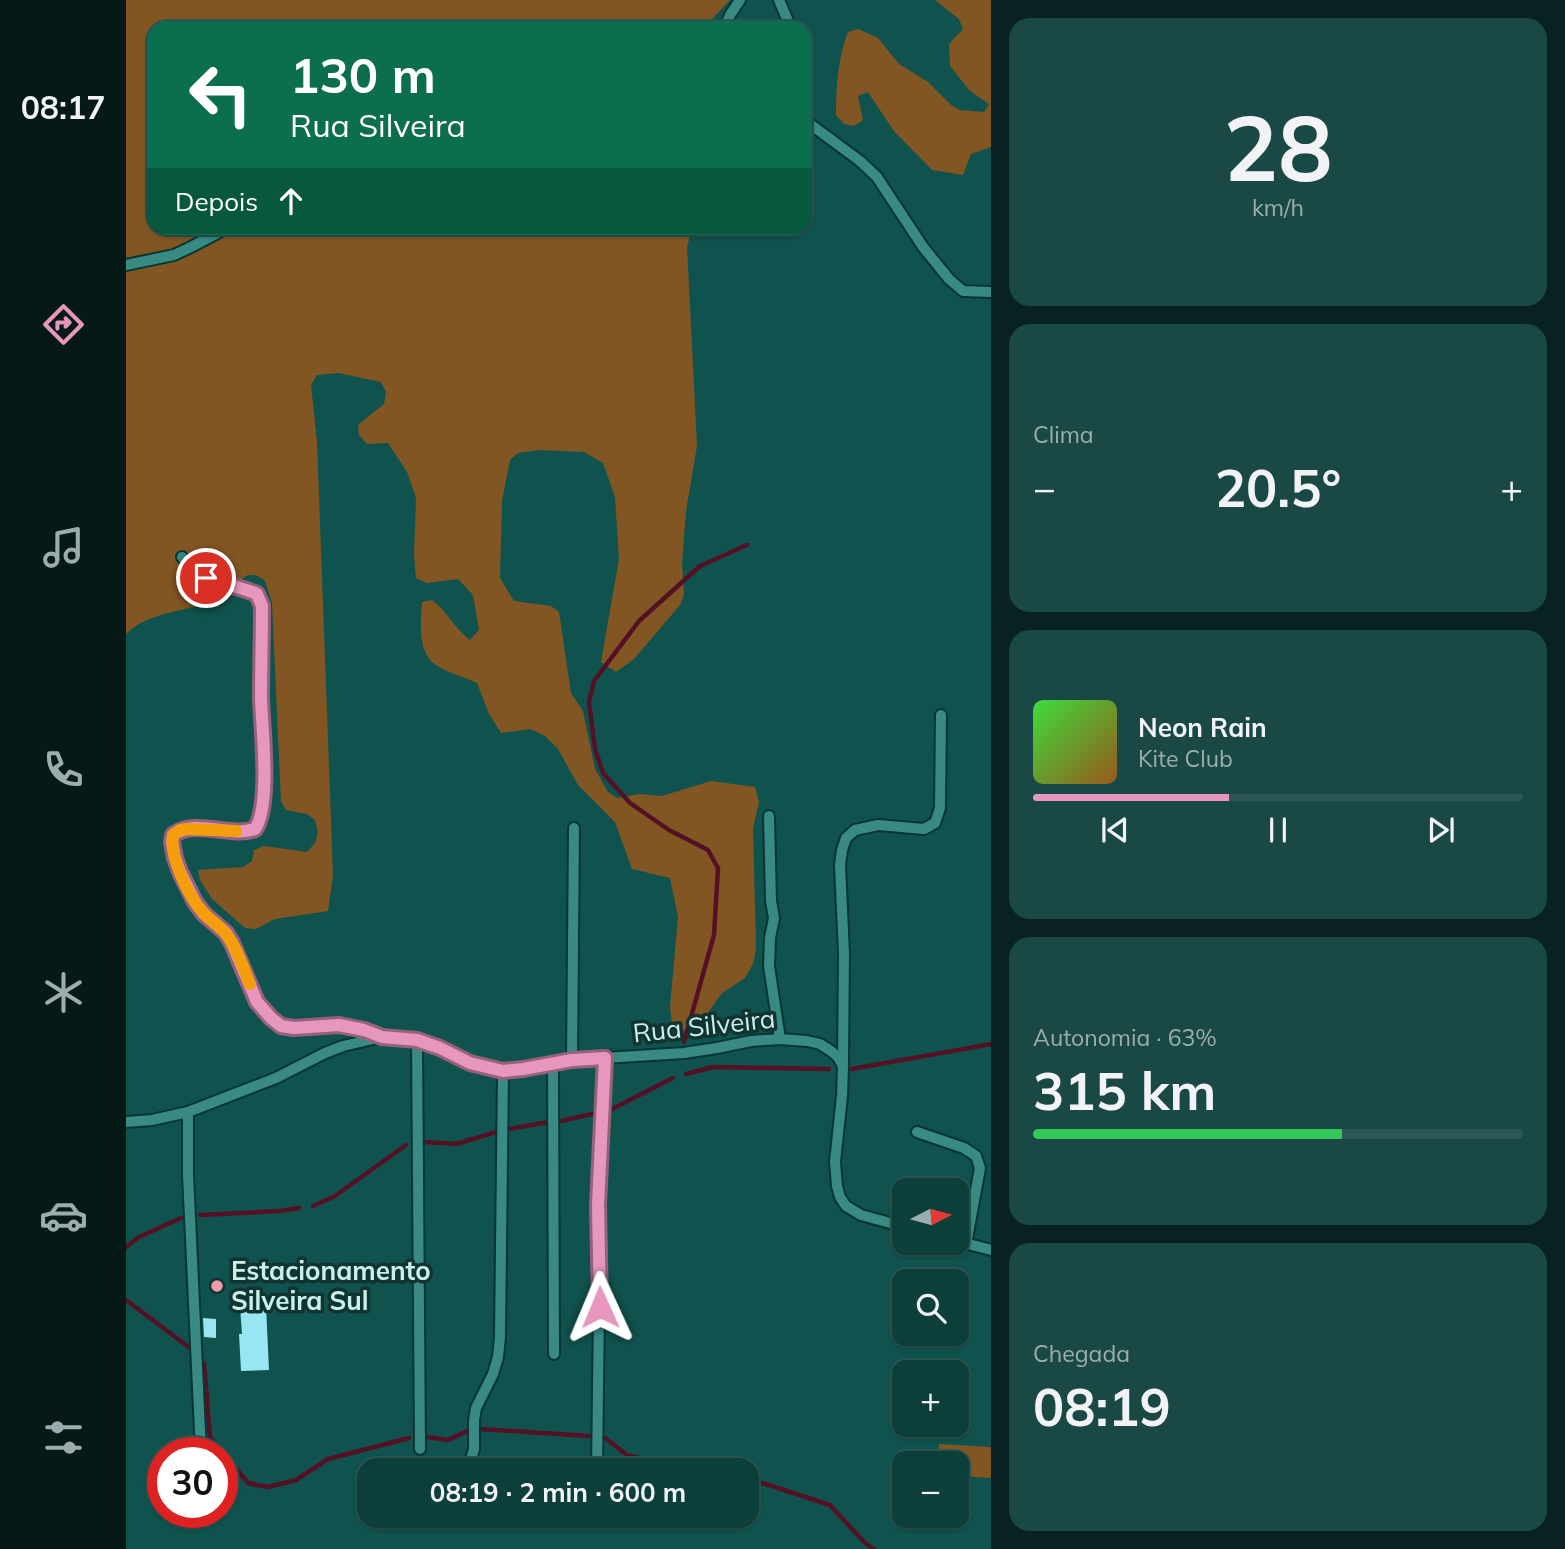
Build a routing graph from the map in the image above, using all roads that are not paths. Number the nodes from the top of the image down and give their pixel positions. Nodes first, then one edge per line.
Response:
1 (740, 0) edge
2 (779, 0) edge
3 (728, 21) edge
4 (788, 21) edge
5 (812, 125) edge
6 (214, 235) edge
7 (126, 265) edge
8 (991, 292) edge
9 (182, 557) dead end
10 (941, 715) dead end
11 (769, 816) dead end
12 (574, 828) dead end
13 (382, 1037) junction
14 (780, 1039) junction
15 (417, 1040) junction
16 (605, 1058) junction
17 (572, 1060) junction
18 (553, 1063) junction
19 (843, 1066) junction
20 (503, 1071) junction
21 (188, 1112) junction
22 (126, 1122) edge
23 (917, 1132) dead end
24 (970, 1207) edge
25 (892, 1223) edge
26 (970, 1244) edge
27 (991, 1250) edge
28 (554, 1354) dead end
29 (200, 1437) edge
30 (420, 1449) dead end
31 (471, 1458) edge
32 (597, 1458) edge

1 - 3 street
2 - 4 street
5 - 8 street
6 - 7 street
9 - 13 street
10 - 19 street
11 - 14 street
12 - 17 street
13 - 15 street, Rua Silveira
13 - 21 street, Rua Silveira
14 - 16 street, Rua Silveira
14 - 19 street, Rua Silveira
15 - 20 street, Rua Silveira
15 - 30 street
16 - 17 street, Rua Silveira
16 - 32 street
17 - 18 street, Rua Silveira
18 - 20 street, Rua Silveira
18 - 28 street
19 - 25 street
20 - 31 street
21 - 22 street, Rua Silveira
21 - 29 street
23 - 24 street
26 - 27 street

